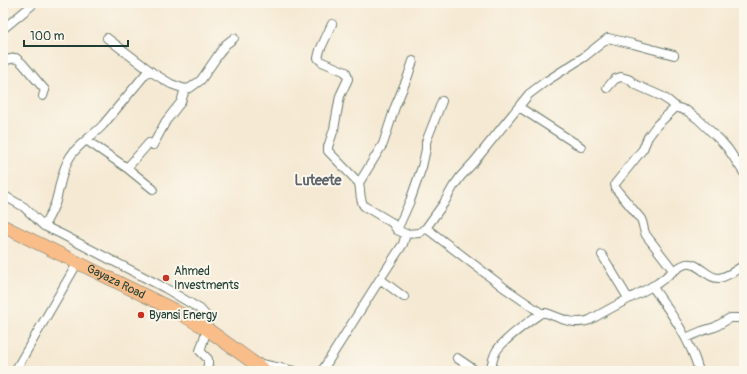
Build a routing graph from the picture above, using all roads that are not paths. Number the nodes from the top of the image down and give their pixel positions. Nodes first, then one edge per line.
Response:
1 (31, 6) dead end
2 (332, 24) dead end
3 (3, 29) edge
4 (108, 38) dead end
5 (234, 38) dead end
6 (674, 55) dead end
7 (413, 61) dead end
8 (3, 63) edge
9 (148, 71) junction
10 (607, 88) dead end
11 (185, 89) junction
12 (44, 96) dead end
13 (442, 101) dead end
14 (519, 107) junction
15 (676, 107) junction
16 (86, 140) junction
17 (581, 147) dead end
18 (127, 168) junction
19 (744, 173) edge
20 (359, 183) junction
21 (153, 189) dead end
22 (3, 195) edge
23 (3, 226) edge
24 (44, 226) junction
25 (426, 228) junction
26 (397, 230) junction
27 (406, 234) junction
28 (602, 255) dead end
29 (78, 262) junction
30 (744, 265) edge
31 (673, 270) junction
32 (380, 279) junction
33 (652, 286) junction
34 (404, 297) dead end
35 (628, 298) junction
36 (541, 313) junction
37 (744, 318) edge
38 (207, 329) junction
39 (686, 338) junction
40 (457, 358) dead end
41 (254, 362) junction
42 (15, 371) edge
43 (206, 371) edge
44 (265, 371) edge
45 (294, 371) edge
46 (322, 371) edge
47 (476, 371) edge
48 (490, 371) edge
49 (699, 371) edge

1 - 3 street
2 - 20 street
4 - 9 street
5 - 11 street
6 - 14 street
7 - 20 street
8 - 12 street
9 - 11 street
9 - 16 street
10 - 15 street
11 - 18 street
13 - 26 street
14 - 17 street
14 - 25 street
15 - 19 street
15 - 31 street
16 - 18 street
16 - 24 street
18 - 21 street
20 - 26 street
22 - 24 street
23 - 29 main road, Gayaza Road
24 - 38 street
25 - 27 street
25 - 36 street
26 - 27 street
27 - 32 street
28 - 35 street
29 - 38 main road, Gayaza Road
29 - 42 street
30 - 31 street
31 - 33 street
32 - 34 street
32 - 46 street
33 - 35 street
33 - 39 street
35 - 36 street
36 - 48 street
37 - 39 street
38 - 41 main road, Gayaza Road
38 - 43 street
39 - 49 street
40 - 47 street
41 - 44 main road, Gayaza Road
41 - 45 street

